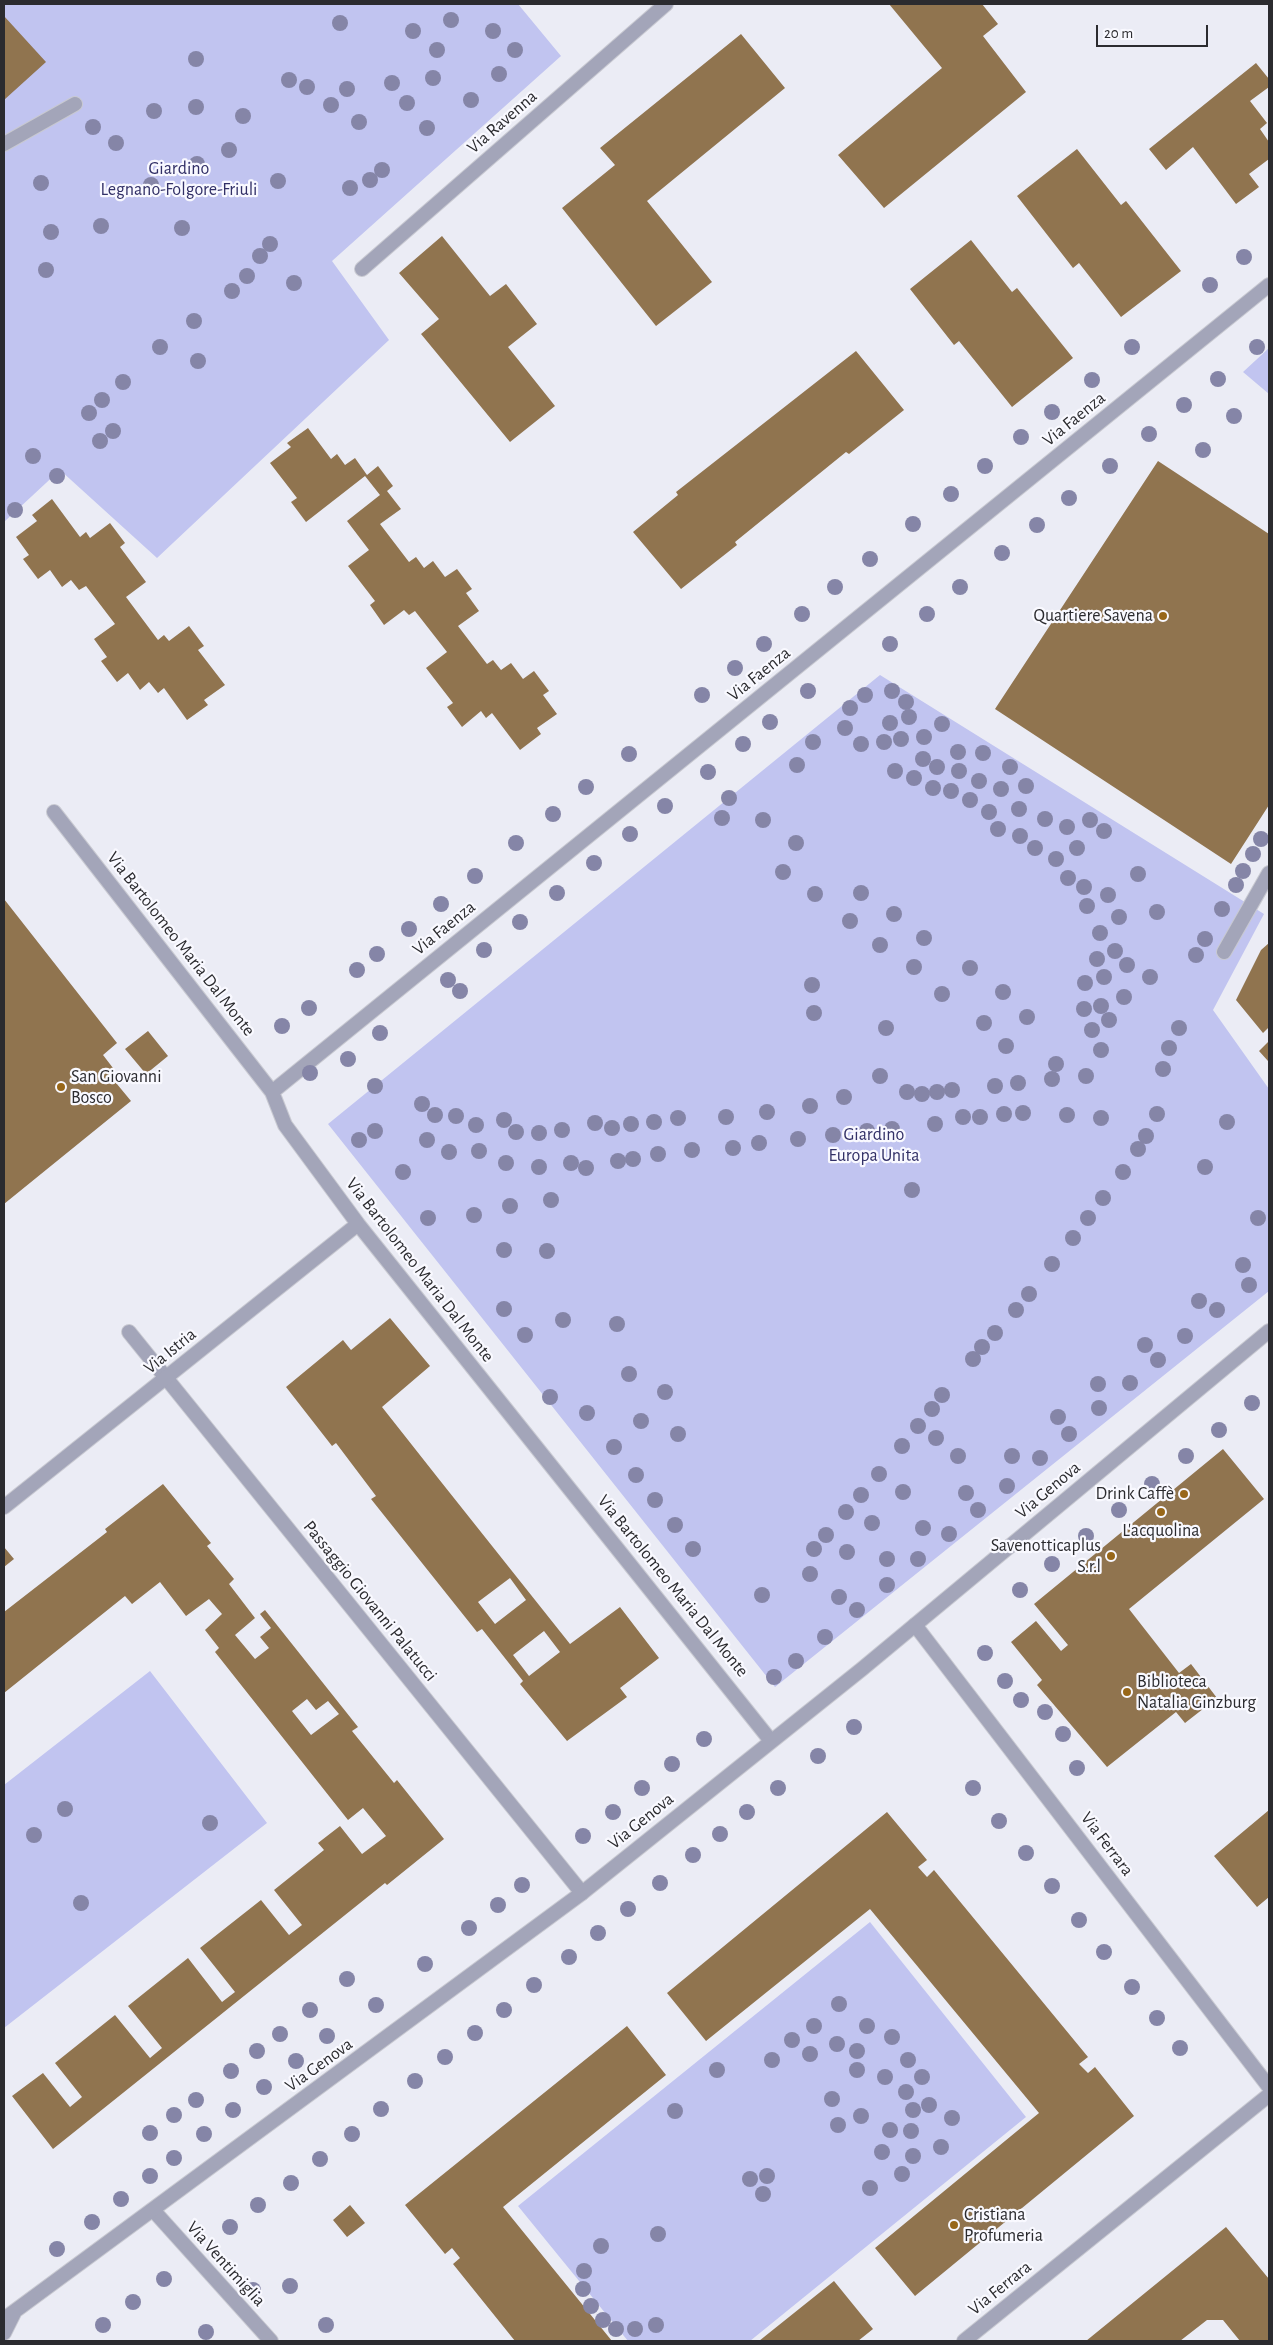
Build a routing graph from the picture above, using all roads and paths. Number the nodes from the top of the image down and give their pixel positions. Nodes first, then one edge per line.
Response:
1 (666, 4) edge
2 (75, 104) dead end
3 (4, 144) edge
4 (362, 269) dead end
5 (1269, 285) edge
6 (54, 812) dead end
7 (1269, 873) edge
8 (1224, 952) dead end
9 (272, 1092) junction
10 (358, 1224) junction
11 (1269, 1331) edge
12 (129, 1332) dead end
13 (166, 1378) junction
14 (4, 1507) edge
15 (915, 1625) junction
16 (771, 1741) junction
17 (582, 1893) junction
18 (1269, 2087) edge
19 (1269, 2095) edge
20 (154, 2210) junction
21 (9, 2316) edge
22 (4, 2333) edge
23 (271, 2341) edge
24 (964, 2341) edge

1 - 4 street, Via Ravenna
2 - 3 street
5 - 9 street, Via Faenza
6 - 9 street, Via Bartolomeo Maria Dal Monte
7 - 8 street
9 - 10 street, Via Bartolomeo Maria Dal Monte
10 - 13 street, Via Istria
10 - 16 street, Via Bartolomeo Maria Dal Monte
11 - 15 street, Via Genova
12 - 13 street, Passaggio Giovanni Palatucci
13 - 14 street, Via Istria
13 - 17 street, Passaggio Giovanni Palatucci
15 - 16 street, Via Genova
15 - 18 street, Via Ferrara
16 - 17 street, Via Genova
17 - 20 street, Via Genova
19 - 24 street, Via Ferrara
20 - 21 street, Via Genova
20 - 23 street, Via Ventimiglia
21 - 22 street, Via Genova

